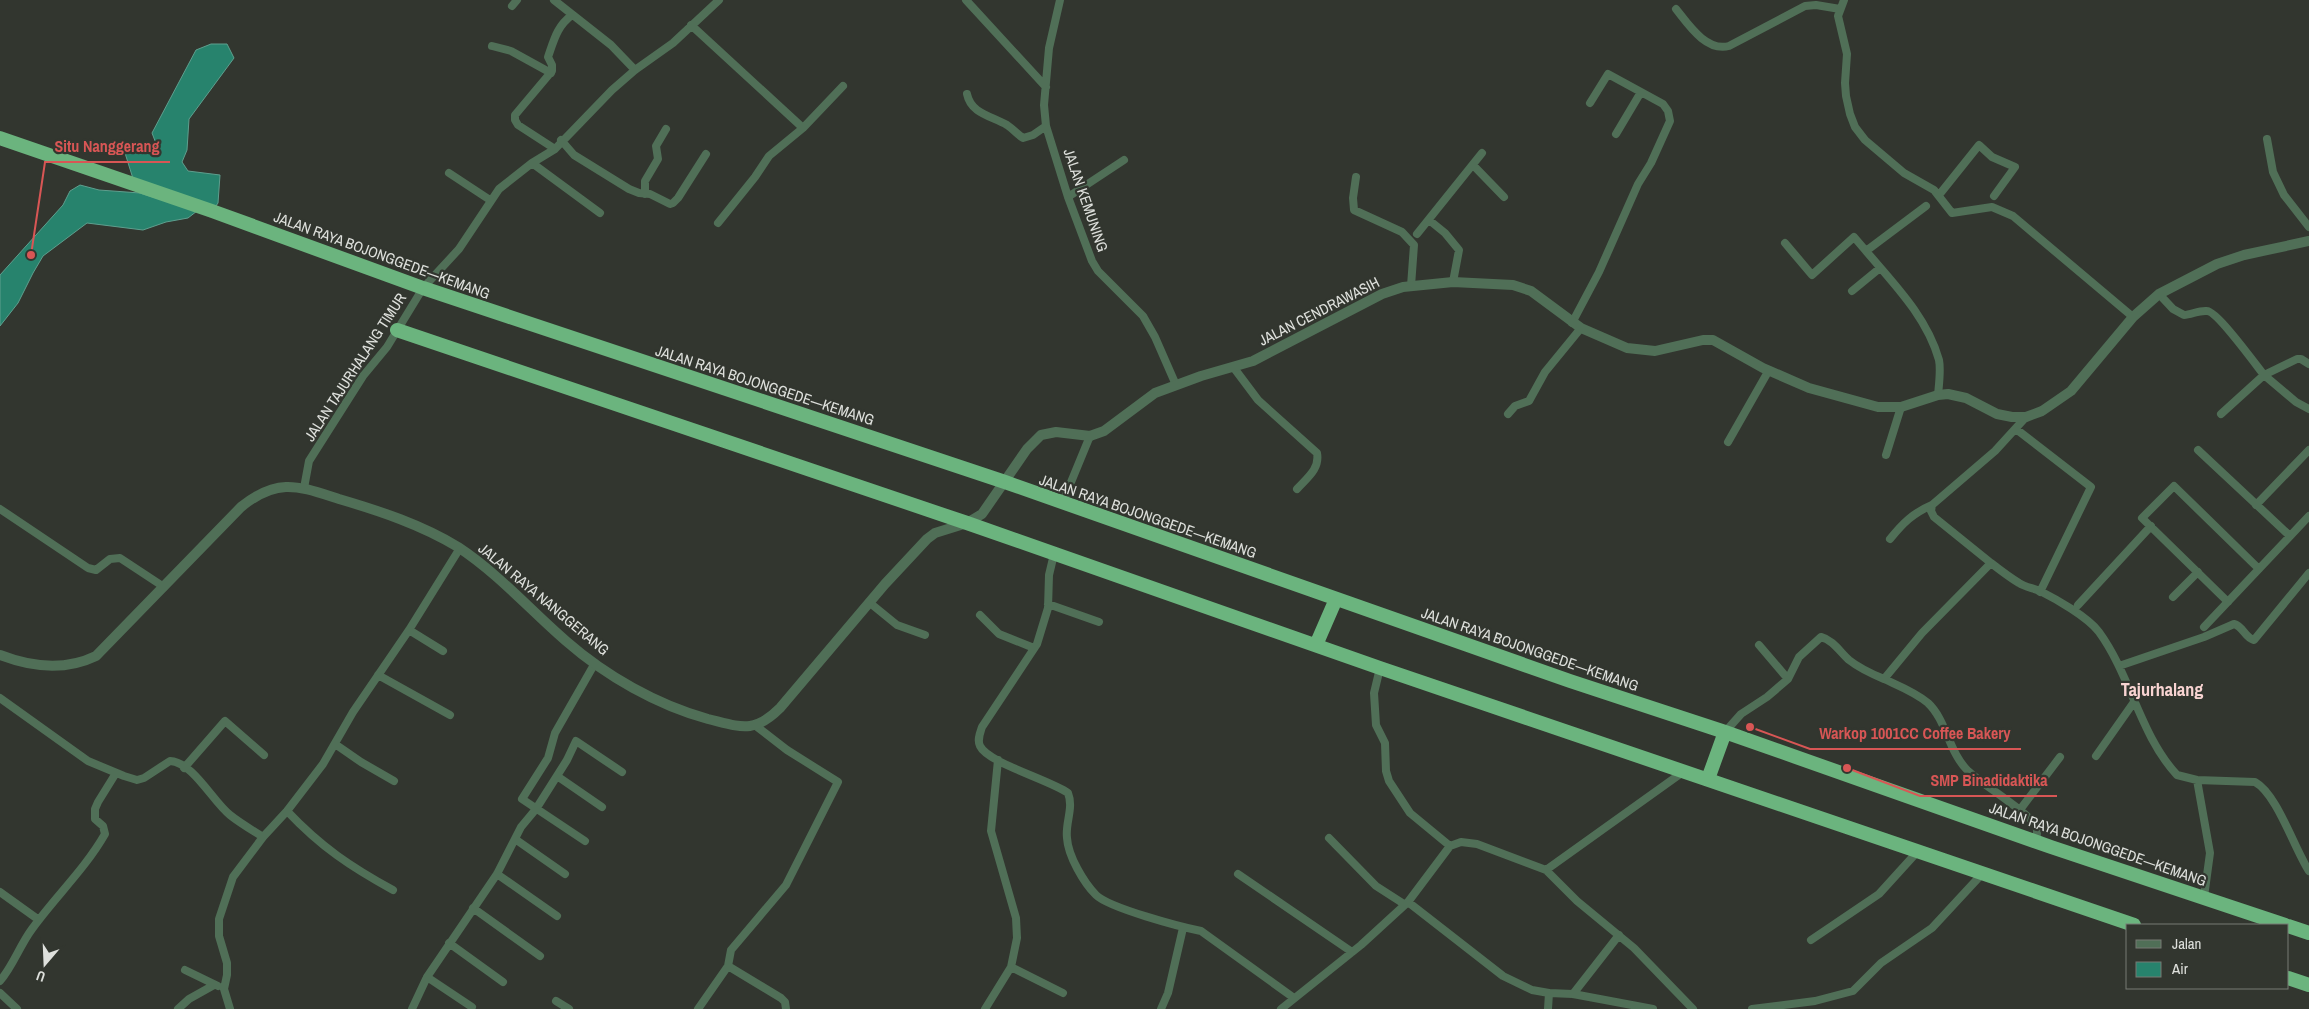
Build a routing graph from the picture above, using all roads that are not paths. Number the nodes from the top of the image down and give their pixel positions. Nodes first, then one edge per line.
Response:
1 (554, 0) edge
2 (719, 0) edge
3 (966, 0) edge
4 (1060, 0) edge
5 (1844, 0) edge
6 (1676, 9) dead end
7 (1840, 9) junction
8 (572, 15) junction
9 (691, 25) junction
10 (492, 46) dead end
11 (635, 70) junction
12 (551, 73) junction
13 (843, 86) dead end
14 (1046, 87) junction
15 (1641, 92) junction
16 (967, 94) dead end
17 (1590, 102) dead end
18 (1046, 126) junction
19 (803, 128) junction
20 (666, 129) dead end
21 (1616, 134) dead end
22 (2267, 139) dead end
23 (6, 140) edge
24 (561, 140) junction
25 (555, 148) junction
26 (1482, 153) dead end
27 (706, 154) dead end
28 (1124, 160) dead end
29 (532, 163) junction
30 (1473, 165) junction
31 (449, 174) dead end
32 (1356, 177) dead end
33 (645, 194) junction
34 (1939, 195) junction
35 (1994, 196) dead end
36 (1068, 197) junction
37 (1504, 197) dead end
38 (490, 200) junction
39 (1926, 206) dead end
40 (600, 213) dead end
41 (1429, 220) junction
42 (718, 223) dead end
43 (2309, 227) edge
44 (1417, 234) dead end
45 (2309, 241) edge
46 (1785, 243) dead end
47 (1866, 252) junction
48 (1880, 268) junction
49 (1453, 282) junction
50 (1411, 286) junction
51 (423, 288) junction
52 (1852, 291) dead end
53 (2159, 294) junction
54 (2133, 317) junction
55 (1576, 326) junction
56 (397, 330) junction
57 (2309, 364) edge
58 (1234, 368) junction
59 (1769, 370) junction
60 (2264, 375) junction
61 (1176, 385) junction
62 (1938, 394) junction
63 (1900, 407) junction
64 (2309, 409) edge
65 (1508, 414) dead end
66 (2222, 414) dead end
67 (2026, 417) junction
68 (2016, 429) junction
69 (1090, 436) junction
70 (1728, 442) dead end
71 (2198, 450) dead end
72 (2309, 450) edge
73 (1886, 455) dead end
74 (1005, 482) junction
75 (304, 488) junction
76 (1297, 489) dead end
77 (1062, 504) junction
78 (1932, 505) junction
79 (2256, 505) junction
80 (0, 509) edge
81 (2309, 516) edge
82 (967, 523) junction
83 (2151, 526) junction
84 (2290, 536) junction
85 (1890, 539) dead end
86 (460, 548) junction
87 (1054, 554) junction
88 (1991, 563) junction
89 (2259, 569) junction
90 (2198, 572) junction
91 (2309, 573) edge
92 (164, 587) junction
93 (2040, 592) junction
94 (2173, 597) dead end
95 (1336, 599) junction
96 (2228, 602) junction
97 (870, 603) junction
98 (1048, 604) junction
99 (2078, 605) dead end
100 (980, 615) dead end
101 (1099, 622) dead end
102 (2204, 627) dead end
103 (408, 630) junction
104 (925, 635) dead end
105 (1316, 645) junction
106 (1759, 645) dead end
107 (1034, 648) junction
108 (443, 650) dead end
109 (0, 655) edge
110 (595, 663) junction
111 (2119, 666) junction
112 (1380, 668) junction
113 (378, 675) junction
114 (1788, 679) junction
115 (1884, 679) junction
116 (0, 698) edge
117 (2134, 702) junction
118 (450, 715) dead end
119 (756, 726) junction
120 (1725, 732) junction
121 (335, 744) junction
122 (264, 755) dead end
123 (2096, 756) dead end
124 (2060, 757) dead end
125 (998, 760) junction
126 (184, 768) junction
127 (622, 772) dead end
128 (1683, 772) junction
129 (116, 773) junction
130 (557, 776) junction
131 (1708, 779) junction
132 (2197, 780) junction
133 (394, 781) dead end
134 (602, 807) dead end
135 (536, 809) junction
136 (287, 811) junction
137 (2018, 811) junction
138 (263, 837) junction
139 (1329, 838) dead end
140 (515, 839) junction
141 (2036, 841) junction
142 (584, 842) dead end
143 (1450, 846) junction
144 (1918, 851) junction
145 (1546, 870) junction
146 (2309, 871) edge
147 (497, 874) junction
148 (565, 874) dead end
149 (1238, 874) dead end
150 (1982, 874) junction
151 (393, 890) dead end
152 (0, 892) edge
153 (2204, 897) junction
154 (1406, 903) junction
155 (473, 908) junction
156 (557, 916) dead end
157 (39, 920) junction
158 (2131, 924) edge
159 (2280, 924) edge
160 (2289, 927) edge
161 (1183, 928) junction
162 (2309, 933) edge
163 (1619, 935) junction
164 (1811, 940) dead end
165 (449, 943) junction
166 (1352, 952) junction
167 (540, 956) dead end
168 (728, 966) junction
169 (1011, 967) junction
170 (185, 970) dead end
171 (427, 976) junction
172 (2289, 978) edge
173 (0, 981) edge
174 (503, 982) dead end
175 (214, 985) junction
176 (2309, 985) edge
177 (224, 989) junction
178 (1063, 993) dead end
179 (1549, 993) junction
180 (0, 994) edge
181 (1573, 994) junction
182 (1294, 998) junction
183 (556, 1001) dead end
184 (472, 1007) dead end
185 (17, 1009) edge
186 (178, 1009) edge
187 (230, 1009) edge
188 (412, 1009) edge
189 (569, 1009) edge
190 (698, 1009) edge
191 (786, 1009) edge
192 (985, 1009) edge
193 (1161, 1009) edge
194 (1281, 1009) edge
195 (1548, 1009) edge
196 (1652, 1009) edge
197 (1694, 1009) edge
198 (1752, 1009) edge

1 - 8 street
2 - 9 street, JALAN TAJURHALANG TIMUR
3 - 14 street
4 - 14 street, JALAN KEMUNING
5 - 7 street
6 - 7 street
7 - 34 street
8 - 11 street
8 - 12 street
9 - 11 street, JALAN TAJURHALANG TIMUR
9 - 19 street
10 - 12 street
11 - 24 street, JALAN TAJURHALANG TIMUR
12 - 25 street
13 - 19 street
14 - 18 street, JALAN KEMUNING
15 - 17 street
15 - 21 street
15 - 55 street
16 - 18 street
18 - 36 street, JALAN KEMUNING
19 - 42 street
20 - 33 street
22 - 43 street
23 - 51 highway, JALAN RAYA BOJONGGEDE—KEMANG
24 - 25 street, JALAN TAJURHALANG TIMUR
24 - 33 street
25 - 29 street, JALAN TAJURHALANG TIMUR
26 - 30 street
27 - 33 street
28 - 36 street
29 - 38 street, JALAN TAJURHALANG TIMUR
29 - 40 street
30 - 37 street
30 - 41 street
31 - 38 street
32 - 50 street
34 - 35 street
34 - 54 street
36 - 61 street, JALAN KEMUNING
38 - 51 street, JALAN TAJURHALANG TIMUR
39 - 47 street
41 - 44 street
41 - 49 street
45 - 53 street, JALAN CENDRAWASIH
46 - 47 street
47 - 48 street
48 - 52 street
48 - 62 street
49 - 50 street, JALAN CENDRAWASIH
49 - 55 street, JALAN CENDRAWASIH
50 - 58 street, JALAN CENDRAWASIH
51 - 56 street, JALAN TAJURHALANG TIMUR
51 - 74 highway, JALAN RAYA BOJONGGEDE—KEMANG
53 - 54 street, JALAN CENDRAWASIH
53 - 60 street
54 - 67 street, JALAN CENDRAWASIH
55 - 59 street, JALAN CENDRAWASIH
55 - 65 street
56 - 75 street, JALAN TAJURHALANG TIMUR
56 - 82 highway
57 - 60 street
58 - 61 street, JALAN CENDRAWASIH
58 - 76 street
59 - 63 street, JALAN CENDRAWASIH
59 - 70 street
60 - 64 street
60 - 66 street
61 - 69 street, JALAN CENDRAWASIH
62 - 63 street, JALAN CENDRAWASIH
62 - 67 street, JALAN CENDRAWASIH
63 - 73 street
67 - 68 street
68 - 78 street
68 - 93 street
69 - 74 street
69 - 77 street
71 - 79 street
72 - 79 street
74 - 77 highway, JALAN RAYA BOJONGGEDE—KEMANG
74 - 82 street
75 - 86 street, JALAN RAYA NANGGERANG
75 - 92 street, JALAN RAYA NANGGERANG
77 - 95 highway, JALAN RAYA BOJONGGEDE—KEMANG
78 - 85 street
78 - 88 street
79 - 84 street
80 - 92 street
81 - 84 street
82 - 87 highway
82 - 97 street
83 - 89 street
83 - 90 street
83 - 99 street
84 - 89 street
86 - 103 street
86 - 110 street, JALAN RAYA NANGGERANG
87 - 98 street
87 - 105 highway
88 - 93 street
88 - 115 street
89 - 96 street
90 - 94 street
90 - 96 street
91 - 111 street
92 - 109 street, JALAN RAYA NANGGERANG
93 - 111 street
95 - 105 highway
95 - 120 highway, JALAN RAYA BOJONGGEDE—KEMANG
96 - 102 street
97 - 104 street
97 - 119 street
98 - 101 street
98 - 107 street
100 - 107 street
103 - 108 street
103 - 113 street
105 - 112 highway
106 - 114 street
107 - 125 street
110 - 119 street, JALAN RAYA NANGGERANG
110 - 135 street
111 - 117 street
112 - 128 highway
112 - 143 street
113 - 118 street
113 - 121 street
114 - 115 street
114 - 120 street
115 - 137 street
116 - 129 street
117 - 123 street
117 - 132 street
119 - 168 street
120 - 131 highway
120 - 141 highway, JALAN RAYA BOJONGGEDE—KEMANG
121 - 133 street
121 - 136 street
122 - 126 street
124 - 137 street
125 - 161 street
125 - 169 street
126 - 129 street
126 - 138 street
127 - 130 street
128 - 131 highway
128 - 145 street
129 - 157 street
130 - 134 street
130 - 135 street
131 - 144 highway
132 - 146 street
132 - 153 street
135 - 140 street
135 - 142 street
136 - 138 street
136 - 151 street
137 - 141 street
138 - 177 street
139 - 154 street
140 - 147 street
140 - 148 street
141 - 153 highway, JALAN RAYA BOJONGGEDE—KEMANG
143 - 145 street
143 - 154 street
144 - 150 highway
144 - 164 street
145 - 163 street
147 - 155 street
147 - 156 street
149 - 166 street
150 - 158 highway
150 - 198 street
152 - 157 street
153 - 159 highway, JALAN RAYA BOJONGGEDE—KEMANG
154 - 166 street
154 - 179 street
155 - 165 street
155 - 167 street
157 - 173 street
160 - 162 highway, JALAN RAYA BOJONGGEDE—KEMANG
161 - 182 street
161 - 193 street
163 - 181 street
163 - 197 street
165 - 171 street
165 - 174 street
166 - 182 street
168 - 190 street
168 - 191 street
169 - 178 street
169 - 192 street
170 - 175 street
171 - 184 street
171 - 188 street
172 - 176 highway
175 - 177 street
175 - 186 street
177 - 187 street
179 - 181 street
179 - 195 street
180 - 185 street
181 - 196 street
182 - 194 street
183 - 189 street

